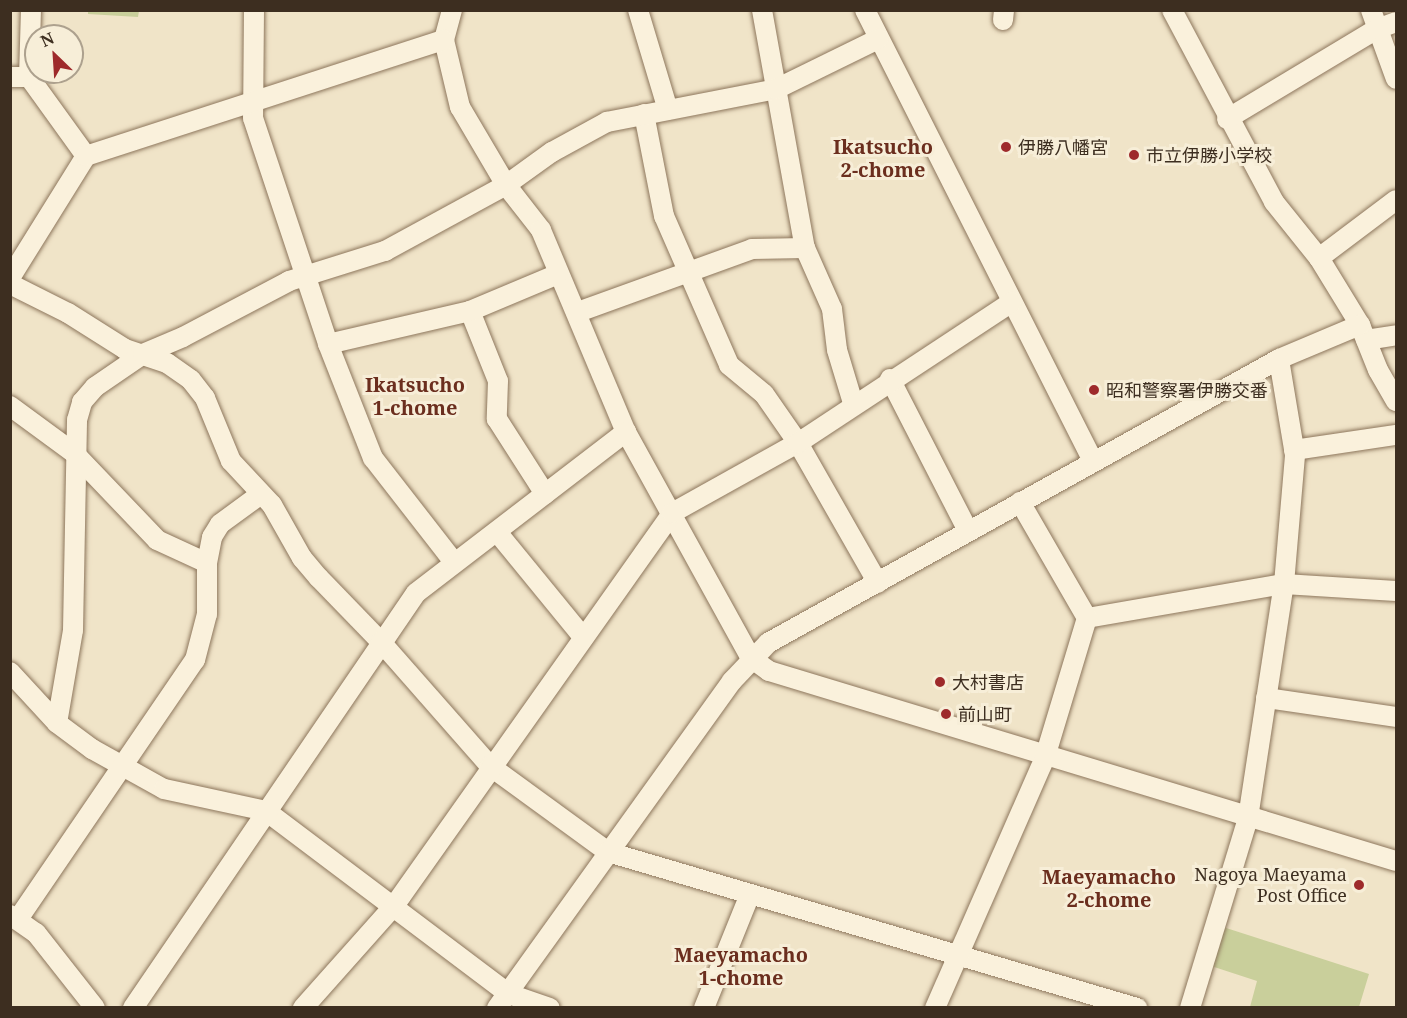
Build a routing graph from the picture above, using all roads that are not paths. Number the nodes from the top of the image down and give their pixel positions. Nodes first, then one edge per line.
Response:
1 (31, 10) edge
2 (254, 10) edge
3 (452, 10) edge
4 (638, 10) edge
5 (762, 10) edge
6 (865, 10) edge
7 (1172, 10) edge
8 (1374, 20) edge
9 (1396, 22) edge
10 (879, 39) junction
11 (444, 40) junction
12 (20, 77) edge
13 (1396, 79) edge
14 (776, 90) junction
15 (251, 104) junction
16 (668, 110) junction
17 (644, 114) junction
18 (1227, 119) junction
19 (86, 156) junction
20 (506, 185) junction
21 (1396, 200) edge
22 (805, 248) junction
23 (1318, 258) junction
24 (307, 274) junction
25 (558, 274) junction
26 (691, 274) junction
27 (10, 278) edge
28 (10, 285) edge
29 (1012, 302) junction
30 (470, 311) junction
31 (578, 312) junction
32 (1363, 333) junction
33 (1396, 335) edge
34 (328, 344) junction
35 (143, 354) junction
36 (1279, 359) junction
37 (890, 379) junction
38 (1396, 401) edge
39 (853, 403) junction
40 (10, 406) edge
41 (626, 432) junction
42 (1396, 435) edge
43 (798, 443) junction
44 (1294, 450) junction
45 (74, 453) junction
46 (1094, 461) junction
47 (261, 494) junction
48 (545, 494) junction
49 (1020, 502) junction
50 (672, 513) junction
51 (968, 531) junction
52 (497, 532) junction
53 (454, 562) junction
54 (207, 563) junction
55 (878, 582) junction
56 (1284, 584) junction
57 (1396, 591) edge
58 (1087, 618) junction
59 (583, 637) junction
60 (381, 642) junction
61 (751, 658) junction
62 (10, 672) edge
63 (1266, 698) junction
64 (1396, 717) edge
65 (57, 723) junction
66 (1044, 757) junction
67 (123, 765) junction
68 (490, 766) junction
69 (266, 811) junction
70 (1248, 818) junction
71 (608, 852) junction
72 (1396, 861) edge
73 (750, 894) junction
74 (394, 906) junction
75 (14, 917) edge
76 (958, 956) junction
77 (503, 1001) edge
78 (95, 1008) edge
79 (133, 1008) edge
80 (303, 1008) edge
81 (549, 1008) edge
82 (704, 1008) edge
83 (935, 1008) edge
84 (1137, 1008) edge
85 (1190, 1008) edge

1 - 12 street
2 - 15 street
3 - 11 street
4 - 16 street
5 - 14 street
6 - 10 street
7 - 18 street
8 - 9 street
8 - 13 street
8 - 18 street
10 - 14 street
10 - 29 street
11 - 15 street
11 - 20 street
12 - 19 street
14 - 16 street
14 - 22 street
15 - 19 street
15 - 24 street
16 - 17 street
17 - 20 street
17 - 26 street
18 - 23 street
19 - 27 street
20 - 24 street
20 - 25 street
21 - 23 street
22 - 26 street
22 - 39 street
23 - 32 street
24 - 34 street
24 - 35 street
25 - 30 street
25 - 31 street
26 - 31 street
26 - 43 street
28 - 35 street
29 - 37 street
29 - 46 street
30 - 34 street
30 - 48 street
31 - 41 street
32 - 33 street
32 - 36 street
32 - 38 street
34 - 53 street
35 - 45 street
35 - 47 street
36 - 44 street
36 - 46 street
37 - 39 street
37 - 51 street
39 - 43 street
40 - 45 street
41 - 48 street
41 - 50 street
42 - 44 street
43 - 50 street
43 - 55 street
44 - 56 street
45 - 54 street
45 - 65 street
46 - 49 street
47 - 54 street
47 - 60 street
48 - 52 street
49 - 51 street
49 - 58 street
50 - 59 street
50 - 61 street
51 - 55 street
52 - 53 street
52 - 59 street
53 - 60 street
54 - 67 street
55 - 61 street
56 - 57 street
56 - 58 street
56 - 63 street
58 - 66 street
59 - 68 street
60 - 68 street
60 - 69 street
61 - 66 street
61 - 71 street
62 - 65 street
63 - 64 street
63 - 70 street
65 - 67 street
66 - 70 street
66 - 76 street
67 - 69 street
67 - 75 street
68 - 71 street
68 - 74 street
69 - 74 street
69 - 79 street
70 - 72 street
70 - 85 street
71 - 73 street
71 - 77 street
73 - 76 street
73 - 82 street
74 - 77 street
74 - 80 street
75 - 78 street
76 - 83 street
76 - 84 street
77 - 81 street

